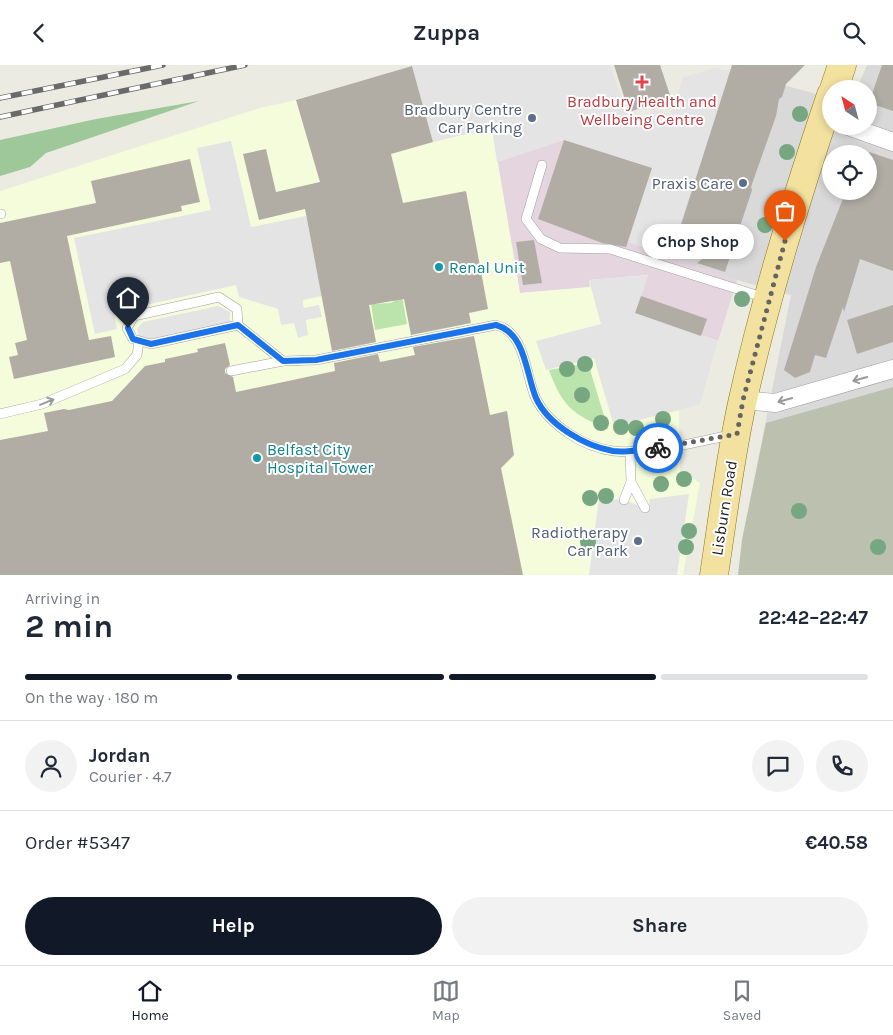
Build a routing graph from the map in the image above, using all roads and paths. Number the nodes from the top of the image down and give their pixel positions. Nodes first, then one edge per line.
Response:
1 (842, 65) edge
2 (837, 80) edge
3 (825, 135) edge
4 (878, 135) edge
5 (893, 142) edge
6 (542, 165) dead end
7 (769, 299) junction
8 (238, 325) junction
9 (139, 342) junction
10 (283, 361) junction
11 (893, 369) edge
12 (231, 371) dead end
13 (743, 400) junction
14 (0, 414) edge
15 (737, 434) junction
16 (630, 451) junction
17 (631, 482) junction
18 (624, 500) dead end
19 (645, 508) dead end
20 (714, 575) edge

1 - 2 main road
3 - 7 main road, Lisburn Road
4 - 5 street
6 - 7 lane
7 - 13 main road, Lisburn Road
8 - 9 lane
8 - 9 lane
8 - 10 lane
14 -> 9 lane
10 - 12 lane
10 - 16 lane
11 -> 13 street
13 - 15 main road, Lisburn Road
15 - 16 lane
15 - 20 main road, Lisburn Road
16 - 17 lane
17 - 18 lane
17 - 19 lane

